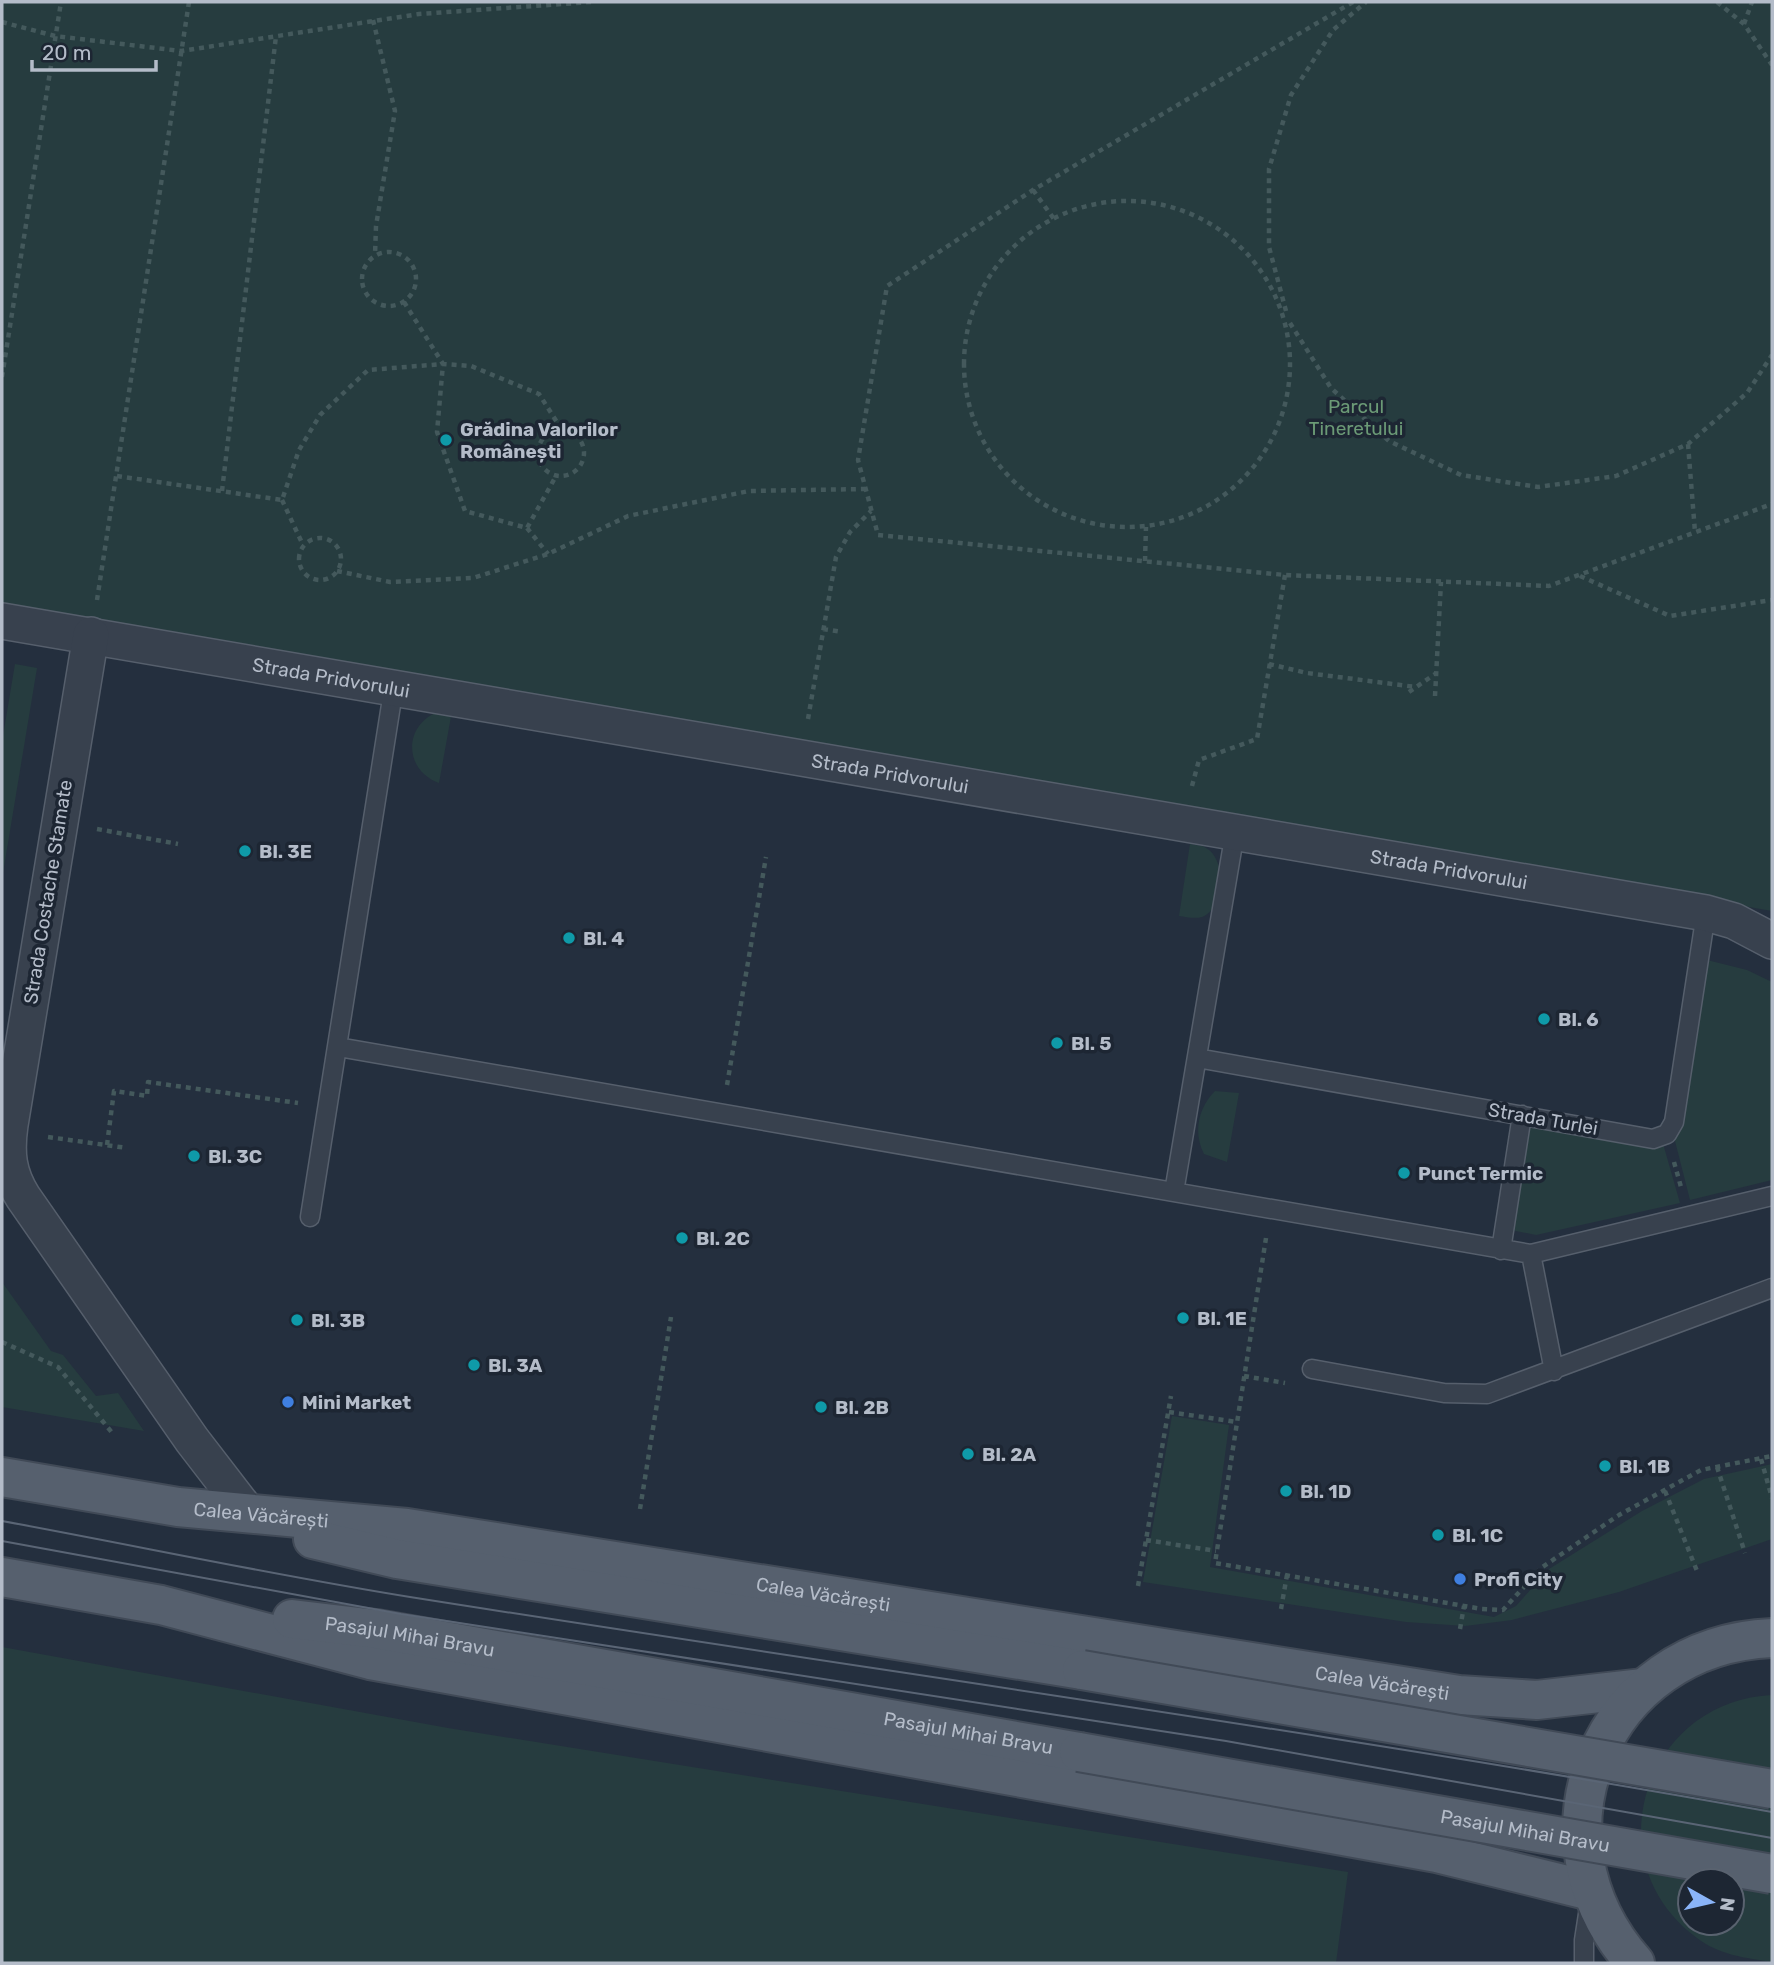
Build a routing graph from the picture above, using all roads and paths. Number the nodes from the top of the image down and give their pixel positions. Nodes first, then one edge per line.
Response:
1 (61, 2) edge
2 (189, 2) edge
3 (591, 2) edge
4 (1353, 2) edge
5 (1366, 2) edge
6 (1717, 2) edge
7 (1752, 2) edge
8 (373, 20) junction
9 (2, 22) edge
10 (1744, 24) junction
11 (55, 36) junction
12 (276, 36) junction
13 (181, 51) junction
14 (1772, 65) edge
15 (1034, 190) junction
16 (1054, 219) junction
17 (375, 255) junction
18 (404, 302) junction
19 (1289, 321) junction
20 (1772, 355) edge
21 (443, 364) junction
22 (2, 377) edge
23 (562, 430) junction
24 (1688, 444) junction
25 (117, 476) junction
26 (556, 476) junction
27 (866, 489) junction
28 (222, 491) junction
29 (282, 500) junction
30 (1772, 504) edge
31 (872, 512) junction
32 (1146, 527) junction
33 (527, 528) junction
34 (1695, 532) junction
35 (303, 545) junction
36 (548, 554) junction
37 (1145, 561) junction
38 (337, 571) junction
39 (1285, 575) junction
40 (1579, 575) junction
41 (1441, 582) junction
42 (1772, 600) edge
43 (2, 621) edge
44 (823, 629) junction
45 (842, 632) dead end
46 (91, 635) junction
47 (1269, 664) junction
48 (1436, 674) junction
49 (394, 686) junction
50 (1416, 687) junction
51 (1409, 692) dead end
52 (1435, 696) dead end
53 (802, 756) junction
54 (1189, 800) dead end
55 (60, 822) junction
56 (1235, 832) junction
57 (178, 844) dead end
58 (766, 857) dead end
59 (1706, 913) junction
60 (1772, 941) edge
61 (338, 1047) junction
62 (1197, 1058) junction
63 (328, 1107) junction
64 (13, 1112) junction
65 (722, 1114) junction
66 (1522, 1115) junction
67 (1667, 1134) junction
68 (107, 1145) junction
69 (4, 1148) edge
70 (127, 1148) dead end
71 (1174, 1192) junction
72 (1772, 1196) edge
73 (1270, 1210) junction
74 (310, 1217) dead end
75 (1689, 1217) junction
76 (1502, 1250) junction
77 (1531, 1254) junction
78 (1772, 1288) edge
79 (671, 1317) dead end
80 (2, 1342) edge
81 (1312, 1369) dead end
82 (1554, 1371) junction
83 (1244, 1376) junction
84 (1292, 1384) dead end
85 (1171, 1396) dead end
86 (1168, 1412) junction
87 (1237, 1422) junction
88 (114, 1434) dead end
89 (1772, 1456) edge
90 (1761, 1459) junction
91 (1717, 1468) junction
92 (2, 1477) edge
93 (1665, 1491) junction
94 (1772, 1498) edge
95 (178, 1507) junction
96 (640, 1509) dead end
97 (249, 1514) junction
98 (1146, 1540) junction
99 (1216, 1551) junction
100 (1745, 1553) dead end
101 (1696, 1571) dead end
102 (1287, 1575) junction
103 (2, 1577) edge
104 (1138, 1586) dead end
105 (161, 1605) junction
106 (1464, 1606) junction
107 (1281, 1608) dead end
108 (1772, 1622) edge
109 (1460, 1629) dead end
110 (1772, 1638) edge
111 (1717, 1646) junction
112 (1643, 1688) junction
113 (1772, 1789) edge
114 (1772, 1874) edge
115 (1591, 1891) junction
116 (1584, 1963) edge
117 (1636, 1963) edge

1 - 11 path
2 - 13 path
3 - 8 path
4 - 15 path
5 - 19 path
6 - 10 path
7 - 10 path
8 - 12 path
8 - 17 path
9 - 11 path
10 - 14 path
11 - 13 path
11 - 22 path
12 - 13 path
12 - 28 path
13 - 25 path
15 - 16 path
15 - 27 path
16 - 19 path
16 - 32 path
17 - 18 path
17 - 18 path
18 - 21 path
19 - 24 path
19 - 32 path
20 - 24 path
21 - 23 path
21 - 29 path
21 - 33 path
23 - 26 path
23 - 26 path
24 - 34 path
25 - 28 path
25 - 46 path
26 - 33 path
27 - 31 path
27 - 36 path
28 - 29 path
29 - 35 path
30 - 34 path
31 - 37 path
31 - 44 path
32 - 37 path
33 - 36 path
34 - 40 path
35 - 38 path
35 - 38 path
36 - 38 path
37 - 39 path
39 - 41 path
39 - 47 path
40 - 41 path
40 - 42 path
41 - 48 path
43 - 46 street, Strada Pridvorului
44 - 45 path
44 - 53 path
46 - 49 street, Strada Pridvorului
46 - 55 street, Strada Costache Stamate
47 - 50 path
47 - 54 path
48 - 50 path
48 - 52 path
49 - 53 street, Strada Pridvorului
49 - 61 lane
50 - 51 path
53 - 56 street, Strada Pridvorului
55 - 57 path
55 - 64 street, Strada Costache Stamate
56 - 59 street, Strada Pridvorului
56 - 62 lane
58 - 65 path
59 - 60 street, Strada Pridvorului
59 - 67 lane
61 - 63 lane
61 - 65 lane
62 - 66 lane, Strada Turlei
62 - 71 lane
63 - 68 path
63 - 74 lane
64 - 68 path
64 - 69 street, Strada Costache Stamate
65 - 71 lane
66 - 67 lane, Strada Turlei
66 - 76 lane
67 - 75 path
68 - 70 path
69 - 97 street, Strada Costache Stamate
71 - 73 lane
72 - 75 lane
73 - 76 lane
73 - 83 path
75 - 77 lane
76 - 77 lane
77 - 82 lane
78 - 82 lane
79 - 96 path
80 - 88 path
81 - 82 lane
83 - 84 path
83 - 87 path
85 - 86 path
86 - 87 path
86 - 98 path
87 - 99 path
89 - 90 path
90 - 91 path
90 - 94 path
91 - 93 path
91 - 100 path
92 - 95 main road, Calea Văcărești
93 - 101 path
93 - 106 path
95 - 97 main road, Calea Văcărești
95 - 113 main road, bridge
97 - 112 main road, Calea Văcărești
98 - 99 path
98 - 104 path
99 - 102 path
102 - 106 path
102 - 107 path
103 - 105 main road
105 - 114 main road, Pasajul Mihai Bravu, bridge
105 - 115 main road
106 - 109 path
108 - 111 main road
110 - 111 main road
111 - 112 main road
112 - 115 main road
115 - 116 lane
115 - 117 main road

